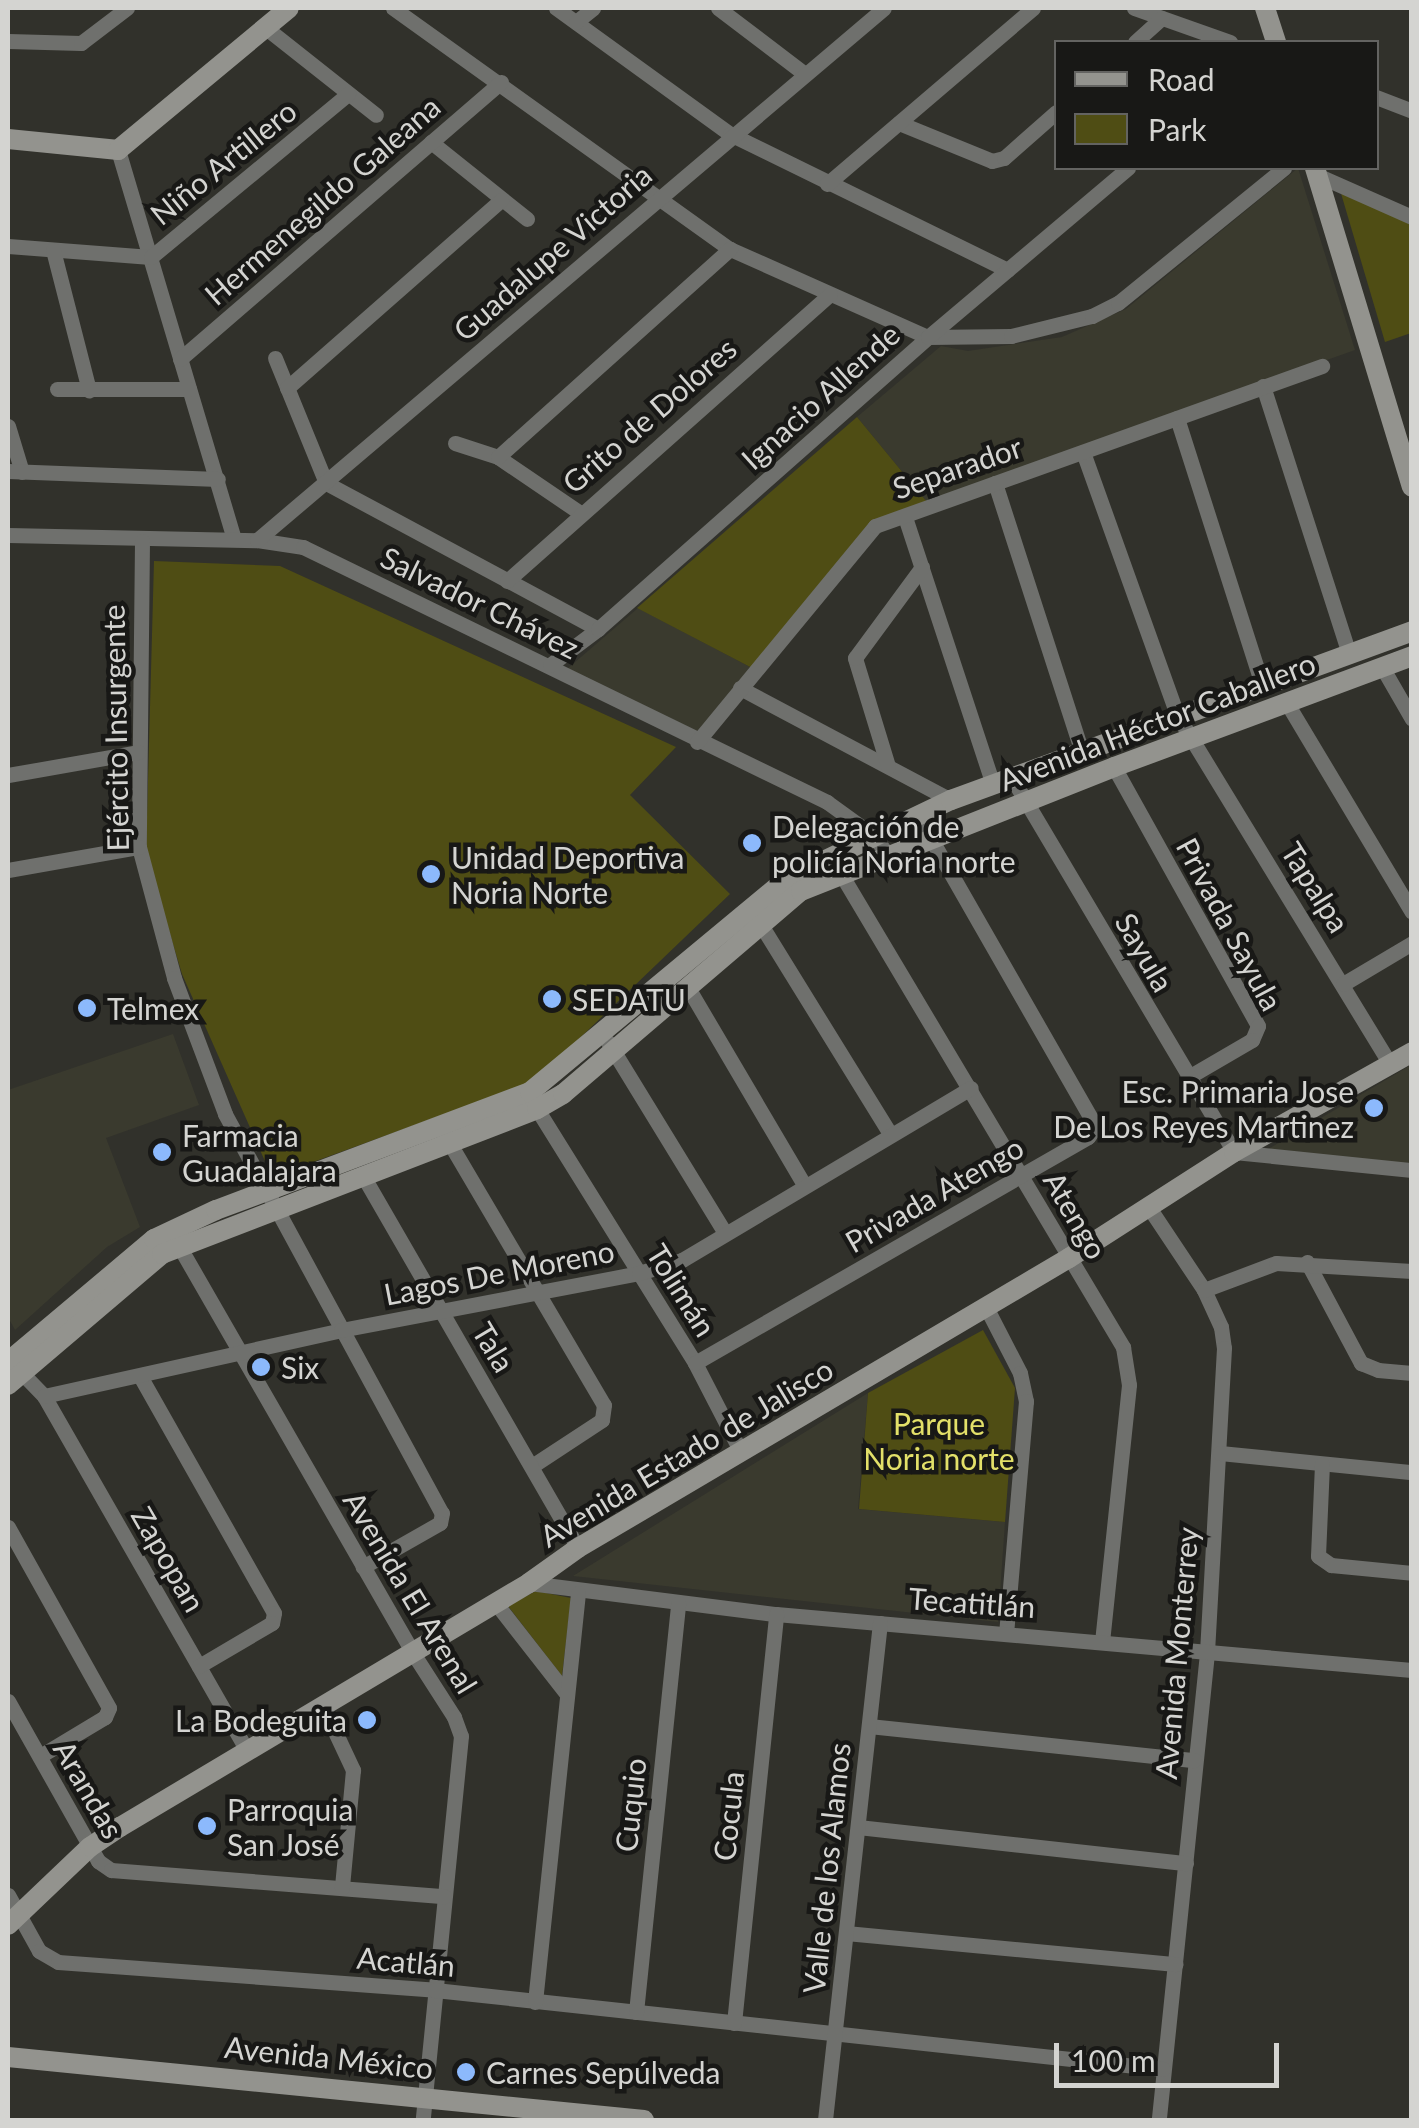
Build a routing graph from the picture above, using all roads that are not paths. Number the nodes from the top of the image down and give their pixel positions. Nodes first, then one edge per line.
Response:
1 (127, 8) edge
2 (289, 8) edge
3 (394, 8) edge
4 (556, 8) edge
5 (593, 8) edge
6 (884, 8) edge
7 (1033, 8) edge
8 (1134, 8) edge
9 (1264, 8) edge
10 (729, 10) edge
11 (1162, 18) junction
12 (576, 22) junction
13 (266, 28) junction
14 (1137, 40) edge
15 (1224, 40) edge
16 (1275, 40) edge
17 (8, 41) edge
18 (805, 74) junction
19 (501, 82) junction
20 (348, 94) junction
21 (1379, 98) edge
22 (1412, 111) edge
23 (1054, 114) edge
24 (376, 115) dead end
25 (898, 124) junction
26 (730, 134) junction
27 (8, 140) edge
28 (430, 142) junction
29 (118, 150) junction
30 (1126, 170) edge
31 (1282, 170) edge
32 (1316, 171) edge
33 (827, 184) junction
34 (658, 198) junction
35 (501, 200) junction
36 (1412, 218) edge
37 (527, 220) dead end
38 (8, 246) edge
39 (730, 249) junction
40 (53, 250) junction
41 (151, 256) junction
42 (1008, 270) junction
43 (830, 294) junction
44 (928, 337) junction
45 (276, 358) dead end
46 (180, 359) junction
47 (1322, 366) dead end
48 (1263, 386) junction
49 (287, 388) junction
50 (57, 389) dead end
51 (189, 389) junction
52 (90, 390) junction
53 (1177, 418) junction
54 (8, 426) edge
55 (455, 443) dead end
56 (1084, 452) junction
57 (498, 457) junction
58 (15, 471) edge
59 (218, 479) junction
60 (995, 482) junction
61 (326, 483) junction
62 (1412, 488) edge
63 (579, 512) junction
64 (905, 516) junction
65 (8, 535) edge
66 (234, 539) junction
67 (257, 540) junction
68 (142, 541) junction
69 (922, 567) junction
70 (507, 581) junction
71 (598, 630) junction
72 (1412, 631) edge
73 (1349, 654) junction
74 (1412, 656) edge
75 (550, 665) junction
76 (1382, 667) junction
77 (740, 688) junction
78 (1263, 688) junction
79 (1288, 705) junction
80 (1177, 715) junction
81 (1412, 719) edge
82 (1193, 739) junction
83 (697, 742) junction
84 (138, 752) junction
85 (1082, 752) junction
86 (888, 766) junction
87 (1114, 767) junction
88 (8, 775) edge
89 (1002, 781) junction
90 (951, 800) junction
91 (1024, 802) junction
92 (917, 815) junction
93 (874, 836) junction
94 (928, 839) junction
95 (140, 847) junction
96 (886, 854) junction
97 (836, 864) junction
98 (8, 870) edge
99 (1412, 912) edge
100 (754, 916) junction
101 (1412, 942) edge
102 (1344, 984) junction
103 (686, 986) junction
104 (609, 1044) junction
105 (1412, 1052) edge
106 (1390, 1064) junction
107 (1187, 1078) junction
108 (972, 1088) junction
109 (538, 1109) junction
110 (890, 1134) junction
111 (446, 1136) junction
112 (1234, 1152) junction
113 (1412, 1170) edge
114 (362, 1174) junction
115 (1022, 1176) junction
116 (806, 1186) junction
117 (270, 1200) junction
118 (1150, 1208) junction
119 (725, 1233) junction
120 (165, 1246) junction
121 (1069, 1258) junction
122 (1307, 1262) junction
123 (1412, 1272) edge
124 (639, 1273) junction
125 (1204, 1290) junction
126 (540, 1292) junction
127 (986, 1308) junction
128 (440, 1311) junction
129 (341, 1330) junction
130 (239, 1354) junction
131 (695, 1363) junction
132 (12, 1370) edge
133 (1412, 1373) edge
134 (140, 1376) junction
135 (44, 1396) junction
136 (741, 1452) junction
137 (1220, 1453) junction
138 (1322, 1464) junction
139 (532, 1466) junction
140 (1412, 1472) edge
141 (8, 1528) edge
142 (578, 1548) junction
143 (363, 1568) junction
144 (1412, 1573) edge
145 (529, 1583) junction
146 (578, 1593) junction
147 (494, 1601) junction
148 (678, 1603) junction
149 (776, 1614) junction
150 (880, 1622) junction
151 (1006, 1632) junction
152 (1102, 1640) junction
153 (411, 1650) junction
154 (1207, 1653) junction
155 (198, 1666) junction
156 (1412, 1670) edge
157 (566, 1693) junction
158 (8, 1701) edge
159 (324, 1706) junction
160 (869, 1726) junction
161 (246, 1749) junction
162 (40, 1756) junction
163 (1194, 1760) junction
164 (858, 1827) junction
165 (90, 1847) junction
166 (1186, 1862) junction
167 (342, 1886) junction
168 (8, 1895) edge
169 (444, 1896) junction
170 (13, 1919) edge
171 (846, 1933) junction
172 (1176, 1964) junction
173 (436, 1991) junction
174 (535, 2002) junction
175 (636, 2012) junction
176 (734, 2024) junction
177 (835, 2035) junction
178 (8, 2056) edge
179 (1163, 2069) junction
180 (426, 2096) junction
181 (424, 2120) edge
182 (644, 2120) edge
183 (825, 2120) edge
184 (1159, 2120) edge

1 - 17 street
2 - 13 main road
3 - 19 street
4 - 12 street
5 - 12 street
6 - 18 street, Guadalupe Victoria
7 - 25 street
8 - 11 street
9 - 16 main road
10 - 18 street
11 - 14 street
11 - 15 street
12 - 26 street
13 - 20 street, Niño Artillero
13 - 29 main road
18 - 26 street, Guadalupe Victoria
19 - 28 street, Hermenegildo Galeana
19 - 34 street
20 - 24 street, Niño Artillero
20 - 41 street, Niño Artillero
21 - 22 street
23 - 25 street
25 - 33 street
26 - 33 street
26 - 34 street, Guadalupe Victoria
27 - 29 main road
28 - 35 street
28 - 46 street, Hermenegildo Galeana
29 - 41 street
30 - 42 street, Ignacio Allende
31 - 44 street
32 - 36 street
32 - 62 main road
33 - 42 street
34 - 39 street
34 - 61 street, Guadalupe Victoria
35 - 37 street
35 - 49 street
38 - 40 street, Niño Artillero
39 - 43 street
39 - 57 street
40 - 41 street, Niño Artillero
40 - 52 street
41 - 46 street
42 - 44 street, Ignacio Allende
43 - 44 street
43 - 63 street, Grito de Dolores
44 - 71 street, Ignacio Allende
45 - 49 street
46 - 51 street
47 - 48 street, Separador
48 - 53 street, Separador
48 - 73 street
49 - 61 street
50 - 52 street
51 - 52 street
51 - 59 street
53 - 56 street, Separador
53 - 78 street
54 - 58 street
55 - 57 street
56 - 60 street, Separador
56 - 80 street, Tapalpa
57 - 63 street
58 - 59 street
59 - 66 street
60 - 64 street, Separador
60 - 85 street
61 - 67 street, Guadalupe Victoria
61 - 70 street
63 - 70 street, Grito de Dolores
64 - 69 street, Sayula
64 - 77 street, Separador
65 - 68 street, Salvador Chávez
66 - 67 street, Salvador Chávez
66 - 68 street, Salvador Chávez
67 - 75 street, Salvador Chávez
68 - 84 street, Ejército Insurgente
69 - 86 street
69 - 89 street, Sayula
70 - 71 street
71 - 75 street, Ignacio Allende
72 - 73 main road, Avenida Héctor Caballero
73 - 78 main road, Avenida Héctor Caballero
74 - 76 main road, Avenida Héctor Caballero
75 - 83 street, Salvador Chávez
76 - 79 main road, Avenida Héctor Caballero
76 - 81 street
77 - 83 street, Separador
77 - 86 street
78 - 80 main road, Avenida Héctor Caballero
79 - 82 main road, Avenida Héctor Caballero
79 - 99 street
80 - 82 street, Tapalpa
80 - 85 main road, Avenida Héctor Caballero
82 - 87 main road, Avenida Héctor Caballero
82 - 102 street, Tapalpa
83 - 93 street, Salvador Chávez
84 - 88 street
84 - 95 street, Ejército Insurgente
85 - 89 main road, Avenida Héctor Caballero
86 - 90 street
87 - 91 main road, Avenida Héctor Caballero
87 - 107 street, Privada Sayula
89 - 90 main road, Avenida Héctor Caballero
89 - 91 street, Sayula
90 - 92 main road, Avenida Héctor Caballero
91 - 94 main road, Avenida Héctor Caballero
91 - 107 street, Sayula
92 - 93 main road, Avenida Héctor Caballero
92 - 94 street, Privada Atengo
93 - 96 street, Salvador Chávez
93 - 97 main road, Avenida Héctor Caballero
94 - 96 main road, Avenida Héctor Caballero
94 - 115 street, Privada Atengo
95 - 98 street
95 - 117 street, Ejército Insurgente
96 - 97 main road, Avenida Héctor Caballero
97 - 100 main road, Avenida Héctor Caballero
97 - 108 street, Atengo
100 - 103 main road, Avenida Héctor Caballero
100 - 104 main road, Avenida Héctor Caballero
100 - 110 street
101 - 102 street
102 - 106 street, Tapalpa
103 - 104 main road, Avenida Héctor Caballero
103 - 116 street
104 - 109 main road, Avenida Héctor Caballero
104 - 111 main road, Avenida Héctor Caballero
104 - 119 street
105 - 106 main road, Avenida Estado de Jalisco
106 - 112 main road, Avenida Estado de Jalisco
107 - 112 street, Sayula
108 - 110 street, Lagos De Moreno
108 - 115 street, Atengo
109 - 111 main road, Avenida Héctor Caballero
109 - 124 street, Tolimán
110 - 116 street, Lagos De Moreno
111 - 114 main road, Avenida Héctor Caballero
111 - 117 main road, Avenida Héctor Caballero
111 - 126 street
112 - 113 street
112 - 118 main road, Avenida Estado de Jalisco
114 - 117 main road, Avenida Héctor Caballero
114 - 128 street, Tala
115 - 121 street, Atengo
115 - 131 street, Privada Atengo
116 - 119 street, Lagos De Moreno
117 - 120 main road, Avenida Héctor Caballero
117 - 129 street, Ejército Insurgente
118 - 121 main road, Avenida Estado de Jalisco
118 - 125 street, Avenida Monterrey
119 - 124 street, Lagos De Moreno
120 - 130 street, Avenida El Arenal
120 - 132 main road, Avenida Héctor Caballero
121 - 127 main road, Avenida Estado de Jalisco
121 - 152 street, Atengo
122 - 123 street
122 - 125 street
122 - 133 street
124 - 126 street, Lagos De Moreno
124 - 131 street, Tolimán
125 - 137 street, Avenida Monterrey
126 - 128 street, Lagos De Moreno
126 - 139 street
127 - 136 main road, Avenida Estado de Jalisco
127 - 151 street
128 - 129 street, Lagos De Moreno
128 - 139 street, Tala
129 - 130 street, Lagos De Moreno
129 - 143 street, Ejército Insurgente
130 - 134 street, Lagos De Moreno
130 - 143 street, Avenida El Arenal
131 - 136 street, Tolimán
132 - 135 street
134 - 135 street, Lagos De Moreno
134 - 155 street
135 - 155 street, Zapopan
136 - 142 main road, Avenida Estado de Jalisco
137 - 138 street
137 - 154 street, Avenida Monterrey
138 - 140 street
138 - 144 street
139 - 142 street, Tala
141 - 162 street
142 - 145 main road, Avenida Estado de Jalisco
143 - 153 street, Avenida El Arenal
145 - 146 street, Tecatitlán
145 - 147 main road, Avenida Estado de Jalisco
146 - 148 street, Tecatitlán
146 - 157 street
147 - 153 main road, Avenida Estado de Jalisco
147 - 157 street
148 - 149 street, Tecatitlán
148 - 175 street, Cuquio
149 - 150 street, Tecatitlán
149 - 176 street, Cocula
150 - 151 street, Tecatitlán
150 - 160 street, Valle de los Alamos
151 - 152 street, Tecatitlán
152 - 154 street, Tecatitlán
153 - 159 main road, Avenida Estado de Jalisco
153 - 169 street, Avenida El Arenal
154 - 156 street, Tecatitlán
154 - 163 street, Avenida Monterrey
155 - 161 street, Zapopan
157 - 174 street
158 - 162 street, Arandas
159 - 161 main road, Avenida Estado de Jalisco
159 - 167 street
160 - 163 street
160 - 164 street, Valle de los Alamos
161 - 165 main road, Avenida Estado de Jalisco
162 - 165 street, Arandas
163 - 166 street, Avenida Monterrey
164 - 166 street
164 - 171 street, Valle de los Alamos
165 - 167 street, Arandas
165 - 170 main road, Avenida Estado de Jalisco
166 - 172 street, Avenida Monterrey
167 - 169 street, Arandas
168 - 170 street, Acatlán
169 - 173 street, Avenida El Arenal
170 - 173 street, Acatlán
171 - 172 street
171 - 177 street, Valle de los Alamos
172 - 179 street, Avenida Monterrey
173 - 174 street, Acatlán
173 - 180 street, Avenida El Arenal
174 - 175 street, Acatlán
175 - 176 street, Acatlán
176 - 177 street, Acatlán
177 - 179 street, Acatlán
177 - 183 street, Valle de los Alamos
178 - 180 main road, Avenida México
179 - 184 street, Avenida Monterrey
180 - 181 street, Avenida El Arenal
180 - 182 main road, Avenida México

